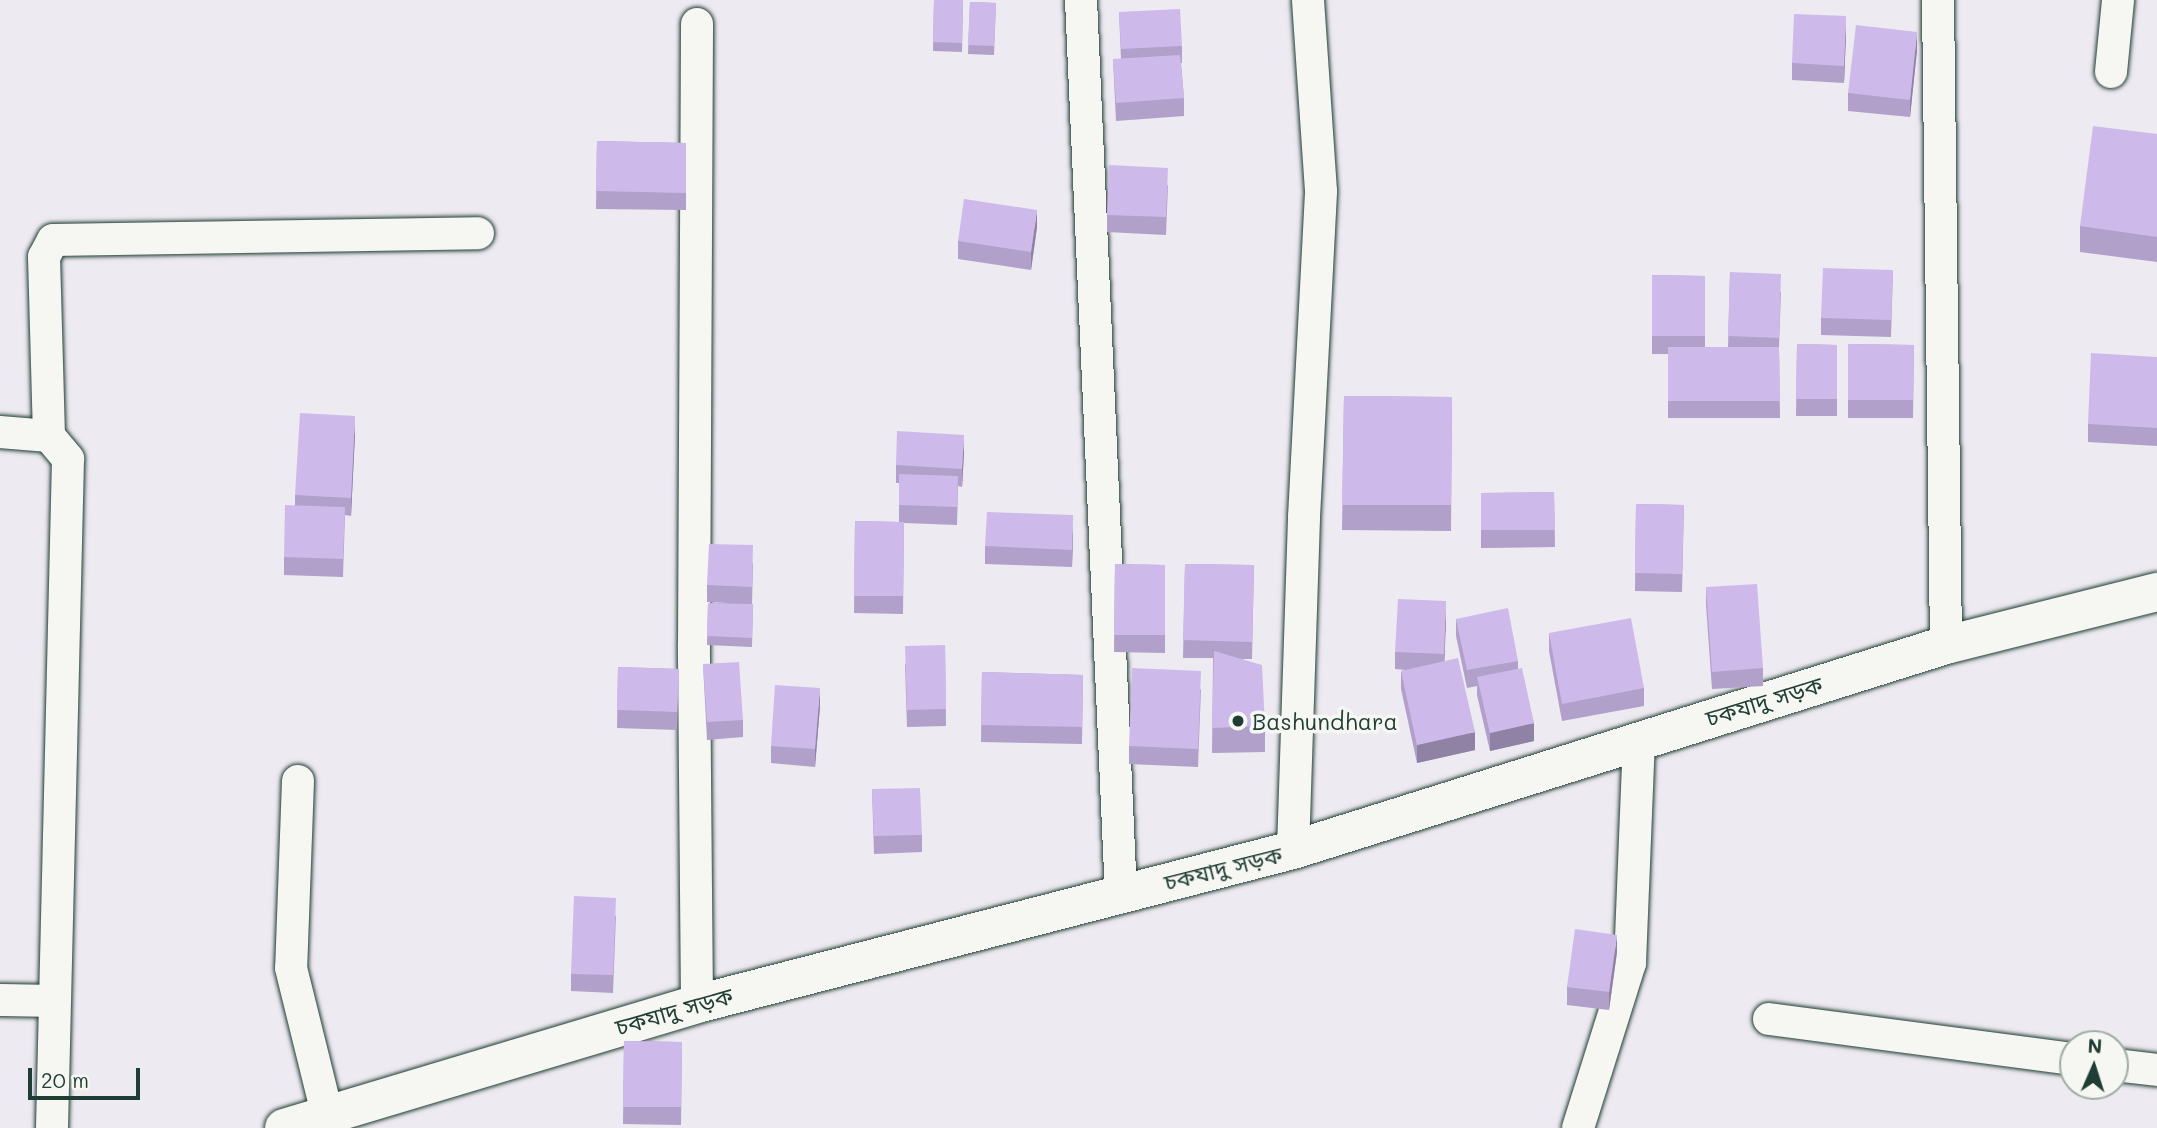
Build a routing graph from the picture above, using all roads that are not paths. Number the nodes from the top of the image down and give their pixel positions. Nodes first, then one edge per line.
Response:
1 (1081, 0) edge
2 (1308, 0) edge
3 (1938, 0) edge
4 (2118, 0) edge
5 (698, 24) dead end
6 (2110, 72) dead end
7 (478, 233) dead end
8 (0, 432) edge
9 (49, 436) junction
10 (2157, 592) edge
11 (1946, 645) junction
12 (1639, 739) junction
13 (298, 780) dead end
14 (1293, 850) junction
15 (1121, 894) junction
16 (0, 1000) edge
17 (54, 1001) junction
18 (697, 1004) junction
19 (1769, 1019) dead end
20 (2059, 1057) edge
21 (2129, 1067) edge
22 (2157, 1070) edge
23 (327, 1113) junction
24 (52, 1128) edge
25 (284, 1128) edge
26 (1578, 1128) edge

1 - 15 street
2 - 14 street
3 - 11 street
4 - 6 street
5 - 18 street
7 - 9 street
8 - 9 street
9 - 17 street
10 - 11 street, চকযাদু সড়ক
11 - 12 street, চকযাদু সড়ক
12 - 14 street, চকযাদু সড়ক
12 - 26 street
13 - 23 street
14 - 15 street, চকযাদু সড়ক
15 - 18 street, চকযাদু সড়ক
16 - 17 street
17 - 24 street
18 - 23 street, চকযাদু সড়ক
19 - 20 street
21 - 22 street
23 - 25 street, চকযাদু সড়ক

